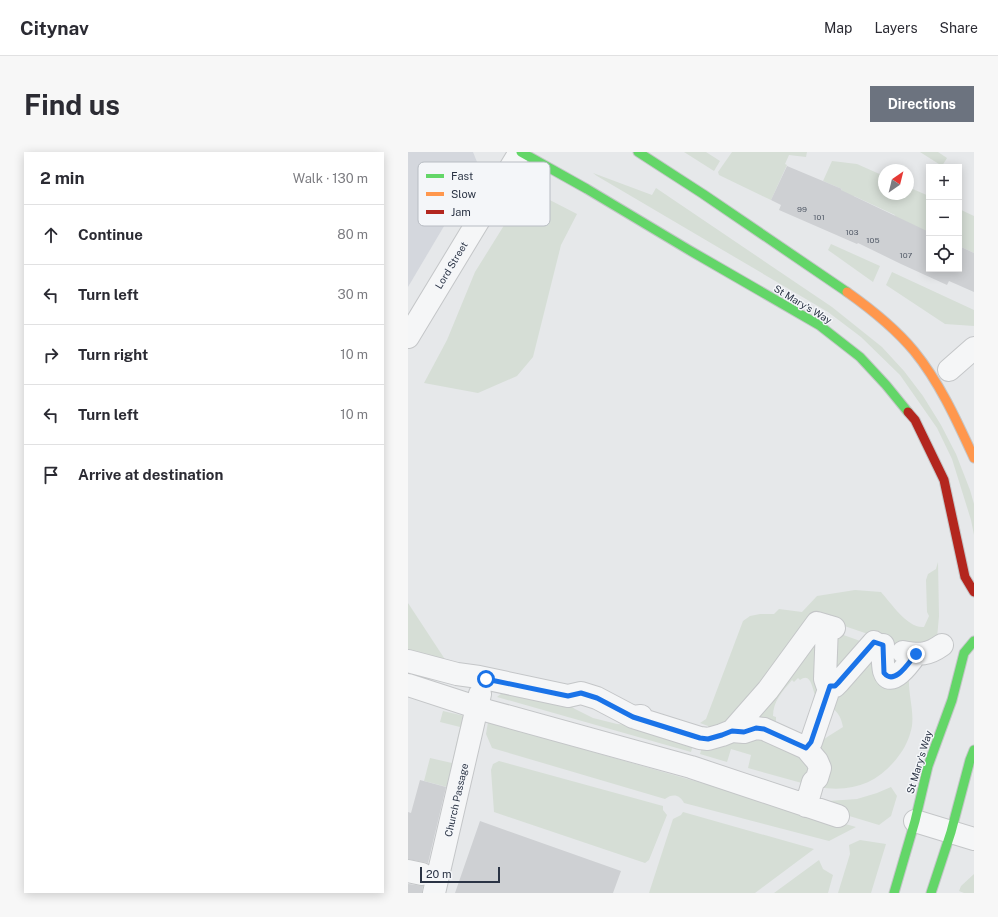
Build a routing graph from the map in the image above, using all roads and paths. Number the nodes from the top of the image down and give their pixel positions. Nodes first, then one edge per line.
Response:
1 (520, 152) edge
2 (638, 152) edge
3 (514, 162) edge
4 (538, 162) edge
5 (550, 169) edge
6 (475, 226) edge
7 (408, 337) edge
8 (974, 348) edge
9 (949, 370) dead end
10 (974, 458) edge
11 (974, 592) edge
12 (974, 641) edge
13 (942, 645) dead end
14 (408, 661) edge
15 (486, 679) junction
16 (408, 686) edge
17 (830, 686) junction
18 (476, 707) junction
19 (702, 731) junction
20 (732, 731) junction
21 (806, 748) junction
22 (974, 750) edge
23 (691, 767) junction
24 (806, 806) junction
25 (838, 816) dead end
26 (915, 821) junction
27 (951, 832) junction
28 (974, 838) edge
29 (434, 893) edge
30 (894, 893) edge
31 (931, 893) edge

1 - 3 street, Lord Street
1 - 4 main road, St Mary's Way
2 - 10 main road
5 - 11 main road, St Mary's Way
6 - 7 street, Lord Street
8 - 9 street
12 - 26 main road, St Mary's Way
13 - 17 street
14 - 15 street
15 - 18 street, Church Passage
15 - 19 street
16 - 18 street
17 - 20 street
17 - 21 street
18 - 23 street
18 - 29 street, Church Passage
19 - 20 street
19 - 23 street
20 - 21 street
21 - 24 street
22 - 27 main road
23 - 24 street
24 - 25 street
26 - 27 street
26 - 30 main road, St Mary's Way
27 - 28 street
27 - 31 main road

